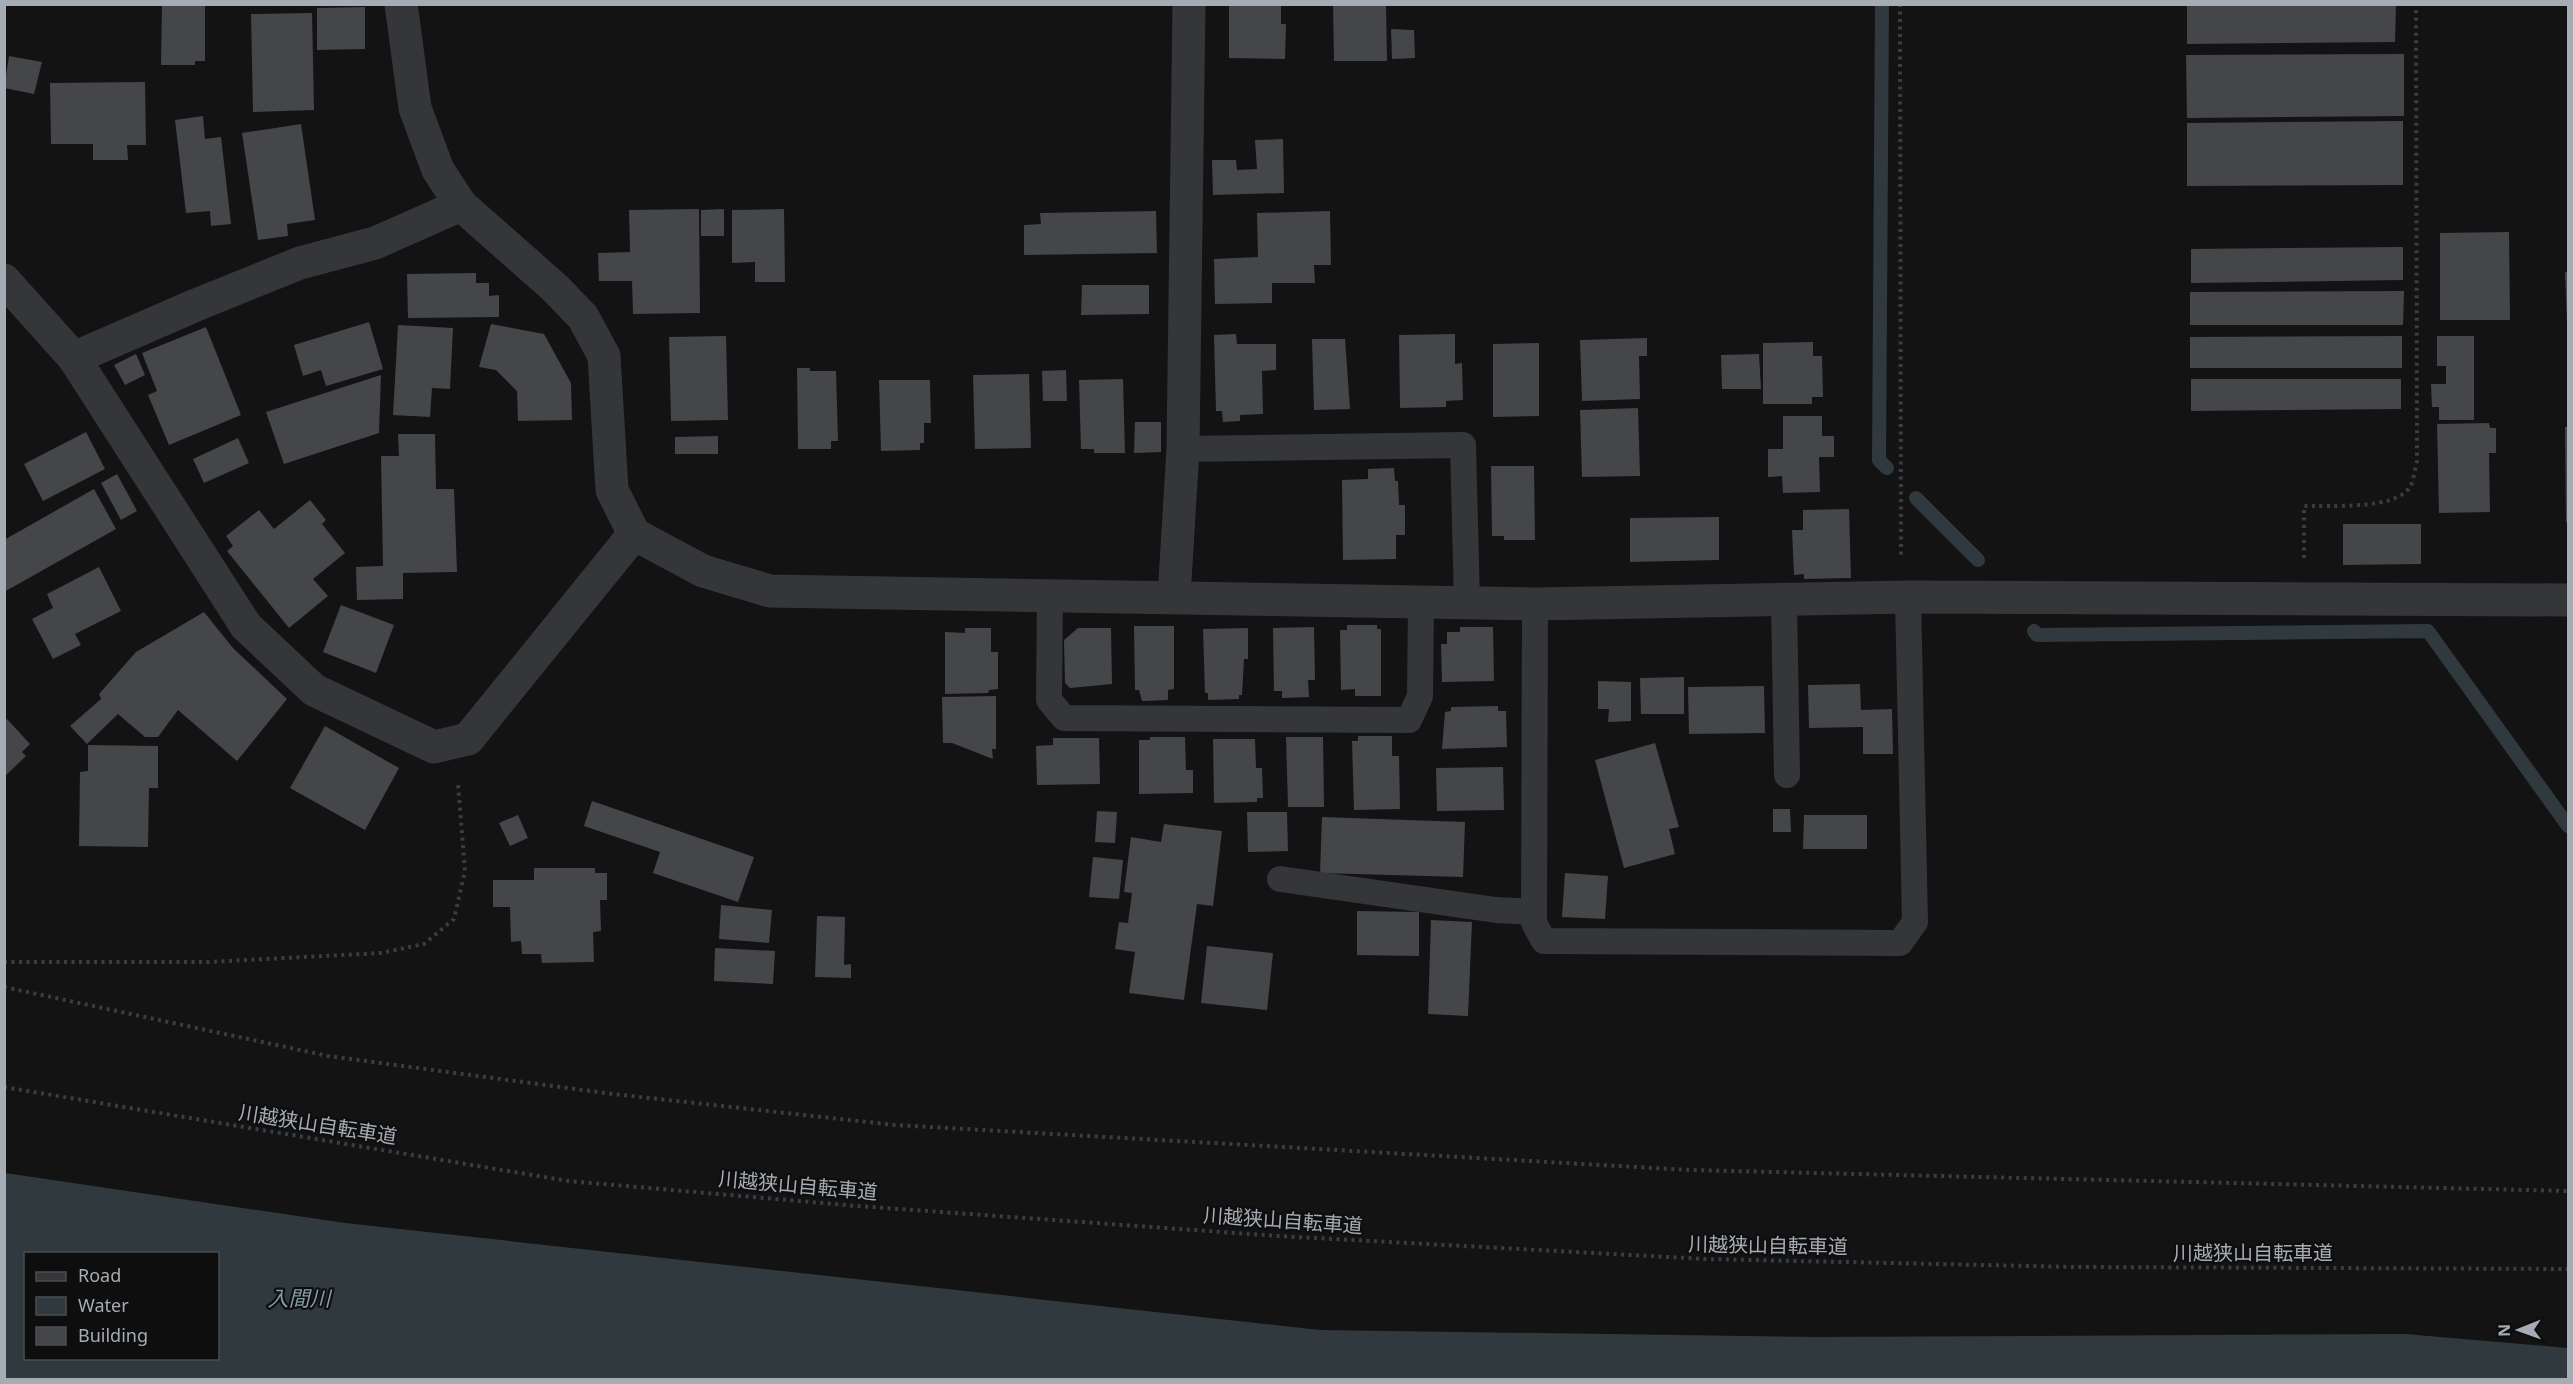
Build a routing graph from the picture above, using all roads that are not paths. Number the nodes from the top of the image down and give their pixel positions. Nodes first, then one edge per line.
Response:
1 (401, 4) edge
2 (1189, 4) edge
3 (461, 205) junction
4 (4, 280) edge
5 (74, 358) junction
6 (1182, 449) junction
7 (634, 534) junction
8 (1050, 595) junction
9 (1174, 597) junction
10 (1904, 597) junction
11 (1784, 600) junction
12 (2568, 600) edge
13 (1421, 602) junction
14 (1467, 603) junction
15 (1535, 604) junction
16 (1788, 775) dead end
17 (1280, 879) dead end
18 (1534, 912) junction

1 - 3 street
2 - 6 street
3 - 5 street
3 - 7 street
4 - 5 street
5 - 7 street
6 - 9 street
6 - 14 lane
7 - 8 street
8 - 9 street
8 - 13 lane
9 - 13 street
10 - 11 street
10 - 12 street
10 - 18 lane
11 - 15 street
11 - 16 lane
13 - 14 street
14 - 15 street
15 - 18 lane
17 - 18 lane

